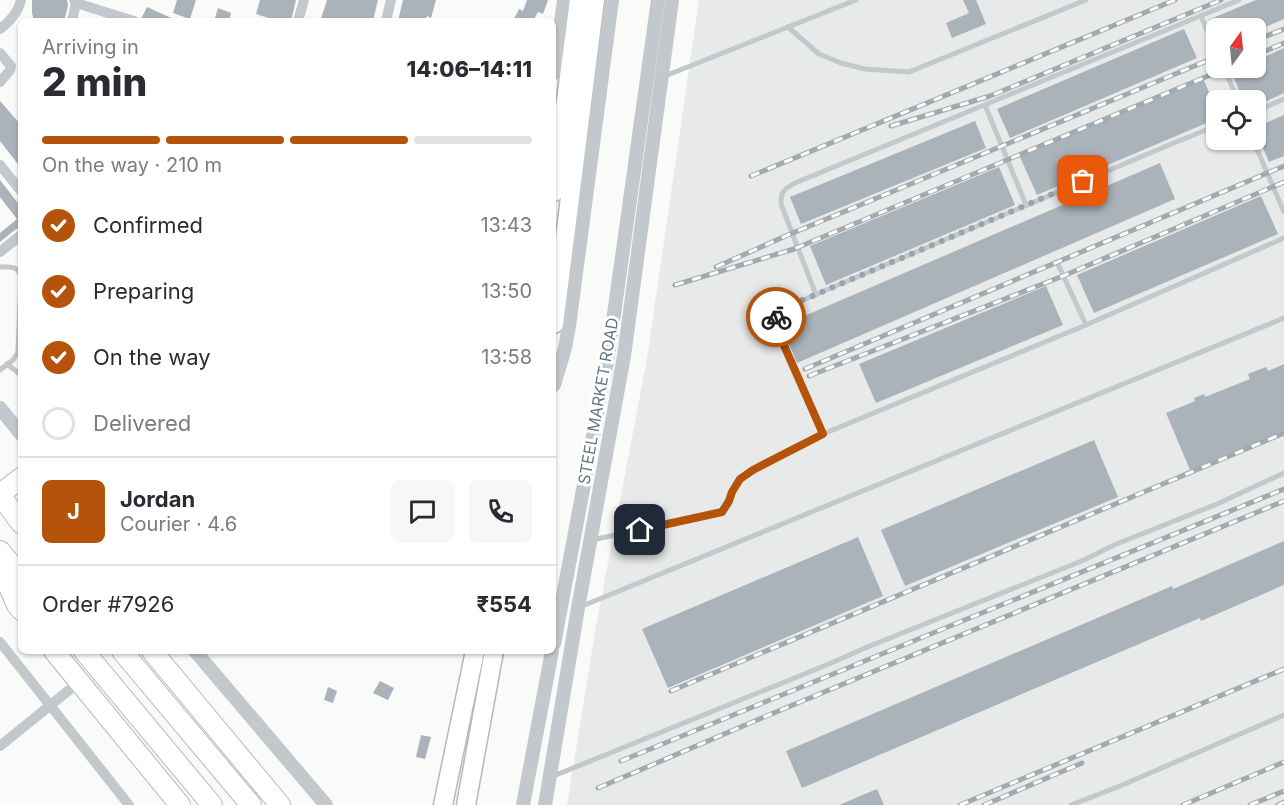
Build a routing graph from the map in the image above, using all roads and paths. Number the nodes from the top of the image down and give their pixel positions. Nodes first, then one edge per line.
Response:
1 (21, 0) edge
2 (304, 0) edge
3 (391, 0) edge
4 (564, 0) edge
5 (579, 0) edge
6 (595, 0) edge
7 (612, 0) edge
8 (658, 0) edge
9 (672, 0) edge
10 (855, 0) edge
11 (1086, 0) edge
12 (1239, 0) edge
13 (75, 2) edge
14 (1201, 16) junction
15 (72, 18) edge
16 (125, 18) edge
17 (299, 18) edge
18 (387, 18) edge
19 (788, 27) junction
20 (1206, 28) edge
21 (0, 29) edge
22 (0, 53) edge
23 (556, 58) edge
24 (661, 77) junction
25 (0, 82) edge
26 (646, 82) junction
27 (1284, 99) edge
28 (985, 105) junction
29 (1266, 107) edge
30 (1206, 130) edge
31 (1257, 150) edge
32 (0, 165) edge
33 (556, 177) edge
34 (18, 188) edge
35 (1026, 205) junction
36 (1284, 212) edge
37 (18, 237) edge
38 (1284, 238) edge
39 (0, 252) edge
40 (1057, 262) dead end
41 (0, 267) edge
42 (18, 270) edge
43 (816, 295) junction
44 (556, 308) edge
45 (1284, 318) edge
46 (1086, 325) junction
47 (18, 349) edge
48 (7, 364) junction
49 (0, 370) edge
50 (18, 373) edge
51 (556, 378) edge
52 (0, 408) edge
53 (18, 430) edge
54 (823, 434) junction
55 (1284, 473) edge
56 (18, 480) edge
57 (0, 495) edge
58 (18, 517) edge
59 (590, 541) junction
60 (0, 551) edge
61 (0, 566) edge
62 (18, 572) edge
63 (18, 606) edge
64 (578, 608) junction
65 (556, 633) edge
66 (0, 642) edge
67 (56, 654) edge
68 (86, 654) edge
69 (124, 654) edge
70 (154, 654) edge
71 (198, 654) edge
72 (474, 654) edge
73 (493, 654) edge
74 (551, 654) edge
75 (79, 682) junction
76 (51, 705) junction
77 (1284, 715) edge
78 (0, 746) edge
79 (550, 777) junction
80 (129, 805) edge
81 (180, 805) edge
82 (212, 805) edge
83 (251, 805) edge
84 (280, 805) edge
85 (326, 805) edge
86 (443, 805) edge
87 (466, 805) edge
88 (523, 805) edge
89 (545, 805) edge
90 (1071, 805) edge

1 - 21 street
2 - 17 street
3 - 18 street
4 - 23 street
5 - 33 highway
6 - 44 highway
7 - 51 street
8 - 26 street, STEEL MARKET ROAD
9 - 24 street, STEEL MARKET ROAD
10 - 19 lane
11 - 19 lane
12 - 14 lane
13 - 15 street
13 - 16 street
14 - 20 lane
14 - 28 lane
19 - 24 lane
22 - 25 street
24 - 26 lane
24 - 59 street, STEEL MARKET ROAD
26 - 65 street, STEEL MARKET ROAD
27 - 29 lane
28 - 35 lane
28 - 43 lane
30 - 35 lane
31 - 36 lane
32 - 34 street
35 - 43 lane
37 - 39 street
38 - 46 lane
40 - 46 lane
41 - 42 lane
43 - 54 lane
45 - 64 lane
46 - 54 lane
47 - 48 lane
48 - 49 lane
48 - 50 lane
52 - 53 street
54 - 59 lane
55 - 79 lane
56 - 57 highway
57 - 58 highway
59 - 64 street, STEEL MARKET ROAD
60 - 62 highway
61 - 63 highway
64 - 79 street, STEEL MARKET ROAD
66 - 76 street
67 - 75 highway
68 - 82 highway
69 - 83 highway
70 - 84 highway
71 - 85 street
72 - 86 highway
73 - 87 highway
74 - 88 street
75 - 76 street
75 - 81 highway
76 - 78 street
76 - 80 street
77 - 90 lane
79 - 89 street, STEEL MARKET ROAD

